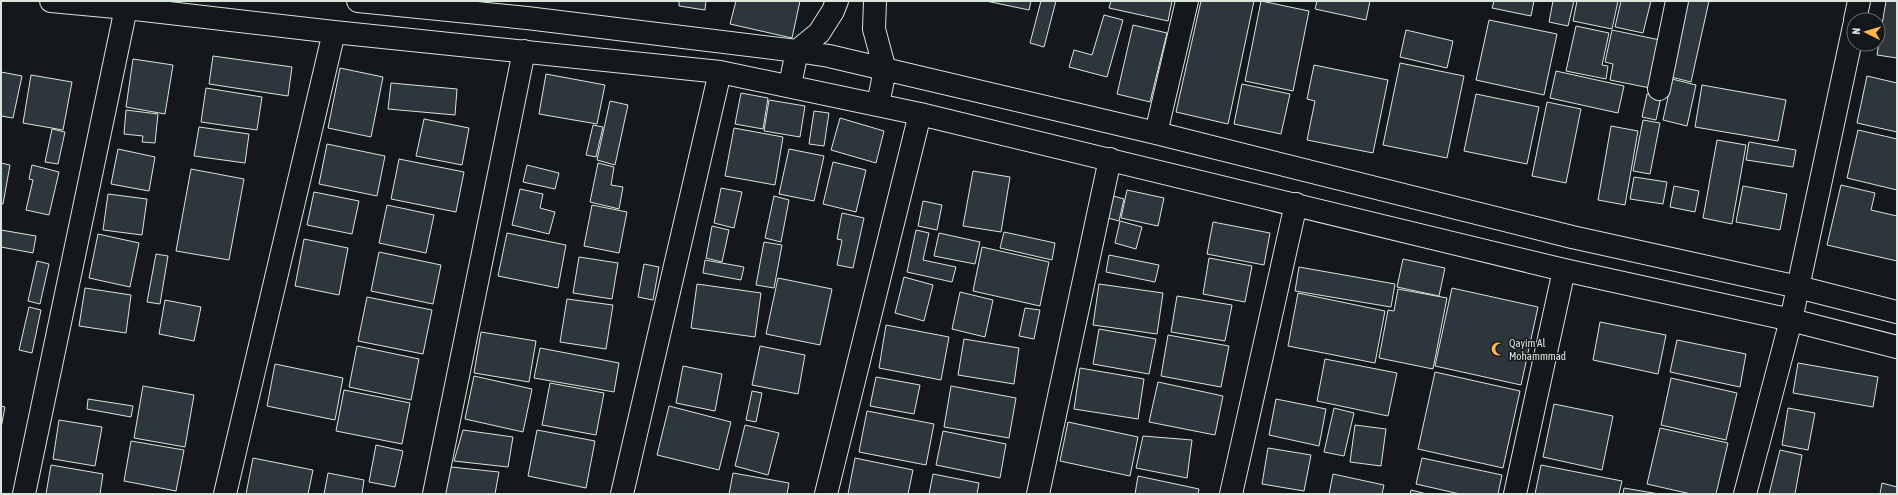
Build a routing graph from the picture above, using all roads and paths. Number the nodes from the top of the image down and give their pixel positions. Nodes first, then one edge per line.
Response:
1 (51, 1) edge
2 (358, 1) edge
3 (838, 1) edge
4 (875, 1) edge
5 (1187, 1) edge
6 (1677, 1) edge
7 (1859, 1) edge
8 (84, 2) edge
9 (126, 8) junction
10 (1857, 12) edge
11 (334, 32) junction
12 (524, 51) junction
13 (797, 51) junction
14 (1848, 52) edge
15 (885, 70) junction
16 (720, 72) junction
17 (790, 85) junction
18 (1659, 89) dead end
19 (878, 104) junction
20 (920, 114) junction
21 (1156, 134) junction
22 (1110, 159) junction
23 (1296, 204) junction
24 (1564, 270) junction
25 (1798, 287) junction
26 (1897, 312) edge
27 (1791, 320) junction
28 (1897, 347) edge
29 (24, 494) edge
30 (226, 494) edge
31 (434, 494) edge
32 (622, 494) edge
33 (826, 494) edge
34 (1038, 494) edge
35 (1231, 494) edge
36 (1515, 494) edge
37 (1745, 494) edge

1 - 8 street
2 - 13 street
3 - 13 street
4 - 15 street
5 - 21 street
6 - 18 street
7 - 10 street
8 - 9 street
9 - 11 street
9 - 29 street
11 - 12 street
11 - 30 street
12 - 16 street
12 - 31 street
13 - 15 street
13 - 17 street
14 - 25 street
15 - 19 street
15 - 21 street
16 - 17 street
16 - 32 street
17 - 19 street
19 - 20 street
20 - 22 street
20 - 33 street
21 - 25 street
22 - 23 street
22 - 34 street
23 - 24 street
23 - 35 street
24 - 27 street
24 - 36 street
25 - 26 street
25 - 27 street
27 - 28 street
27 - 37 street

